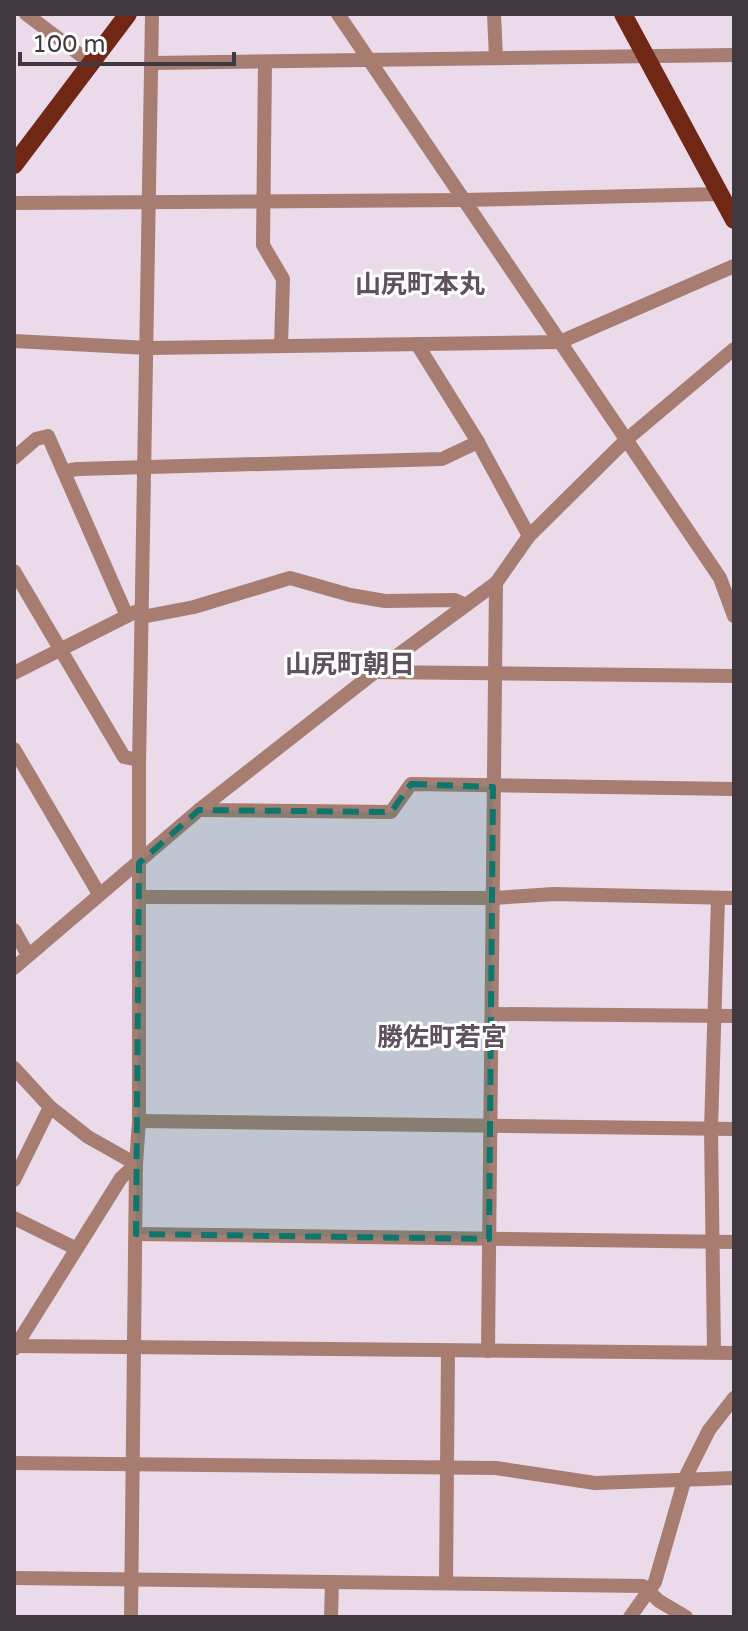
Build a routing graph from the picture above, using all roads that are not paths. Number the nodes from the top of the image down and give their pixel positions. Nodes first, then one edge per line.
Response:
1 (26, 14) edge
2 (128, 14) edge
3 (152, 14) edge
4 (338, 14) edge
5 (494, 14) edge
6 (623, 14) edge
7 (734, 55) edge
8 (645, 56) junction
9 (496, 58) junction
10 (371, 61) junction
11 (265, 62) junction
12 (91, 63) junction
13 (153, 63) junction
14 (14, 165) edge
15 (719, 194) junction
16 (463, 200) junction
17 (264, 201) junction
18 (149, 202) junction
19 (14, 203) edge
20 (734, 220) edge
21 (734, 266) edge
22 (14, 341) edge
23 (560, 342) junction
24 (417, 344) junction
25 (281, 346) junction
26 (148, 348) junction
27 (734, 349) edge
28 (626, 440) junction
29 (478, 442) junction
30 (14, 458) edge
31 (145, 467) junction
32 (65, 471) junction
33 (529, 536) junction
34 (14, 571) edge
35 (496, 583) junction
36 (466, 605) junction
37 (142, 612) junction
38 (127, 616) junction
39 (734, 616) edge
40 (61, 649) junction
41 (375, 672) junction
42 (14, 673) edge
43 (495, 673) junction
44 (734, 676) edge
45 (14, 749) edge
46 (139, 760) junction
47 (493, 787) junction
48 (734, 789) edge
49 (199, 810) junction
50 (139, 863) junction
51 (99, 894) junction
52 (141, 897) junction
53 (494, 898) junction
54 (718, 898) junction
55 (734, 898) edge
56 (14, 930) edge
57 (28, 955) junction
58 (14, 968) edge
59 (493, 1014) junction
60 (715, 1016) junction
61 (734, 1016) edge
62 (14, 1068) edge
63 (50, 1107) junction
64 (139, 1121) junction
65 (491, 1127) junction
66 (711, 1129) junction
67 (734, 1129) edge
68 (136, 1164) junction
69 (14, 1180) edge
70 (14, 1218) edge
71 (136, 1234) junction
72 (489, 1239) junction
73 (713, 1242) junction
74 (734, 1242) edge
75 (75, 1248) junction
76 (15, 1347) edge
77 (134, 1347) junction
78 (448, 1351) junction
79 (488, 1351) junction
80 (714, 1352) junction
81 (734, 1353) edge
82 (734, 1398) edge
83 (14, 1463) edge
84 (132, 1465) junction
85 (447, 1468) junction
86 (734, 1478) edge
87 (684, 1481) junction
88 (14, 1578) edge
89 (131, 1579) junction
90 (332, 1582) junction
91 (446, 1583) junction
92 (649, 1592) junction
93 (131, 1617) edge
94 (331, 1617) edge
95 (630, 1617) edge
96 (686, 1617) edge

1 - 12 street
2 - 12 main road
3 - 13 street
4 - 10 street
5 - 9 street
6 - 8 main road
7 - 8 street
8 - 9 street
8 - 15 main road
9 - 10 street
10 - 11 street
10 - 16 street
11 - 13 street
11 - 17 street
12 - 14 main road
13 - 18 street
15 - 16 street
15 - 20 main road
16 - 17 street
16 - 23 street
17 - 18 street
17 - 25 street
18 - 19 street
18 - 26 street
21 - 23 street
22 - 26 street
23 - 24 street
23 - 28 street
24 - 25 street
24 - 29 street
25 - 26 street
26 - 31 street
27 - 28 street
28 - 33 street
28 - 39 street
29 - 31 street
29 - 33 street
30 - 32 street
31 - 32 street
31 - 37 street
32 - 38 street
33 - 35 street
34 - 40 street
35 - 36 street
35 - 43 street
36 - 37 street
36 - 41 street
37 - 38 street
37 - 46 street
38 - 40 street
40 - 42 street
40 - 46 street
41 - 43 street
41 - 49 street
43 - 44 street
43 - 47 street
45 - 51 street
46 - 50 street
47 - 48 street
47 - 49 street
47 - 53 street
49 - 50 street
50 - 51 street
50 - 52 street
51 - 57 street
52 - 53 street
52 - 64 street
53 - 54 street
53 - 59 street
54 - 55 street
54 - 60 street
56 - 57 street
57 - 58 street
59 - 60 street
59 - 65 street
60 - 61 street
60 - 66 street
62 - 63 street
63 - 68 street
63 - 69 street
64 - 65 street
64 - 68 street
65 - 66 street
65 - 72 street
66 - 67 street
66 - 73 street
68 - 71 street
68 - 75 street
70 - 75 street
71 - 72 street
71 - 77 street
72 - 73 street
72 - 79 street
73 - 74 street
73 - 80 street
75 - 76 street
76 - 77 street
77 - 78 street
77 - 84 street
78 - 79 street
78 - 85 street
79 - 80 street
80 - 81 street
82 - 87 street
83 - 84 street
84 - 85 street
84 - 89 street
85 - 87 street
85 - 91 street
86 - 87 street
87 - 92 street
88 - 89 street
89 - 90 street
89 - 93 street
90 - 91 street
90 - 94 street
91 - 92 street
92 - 95 street
92 - 96 street

